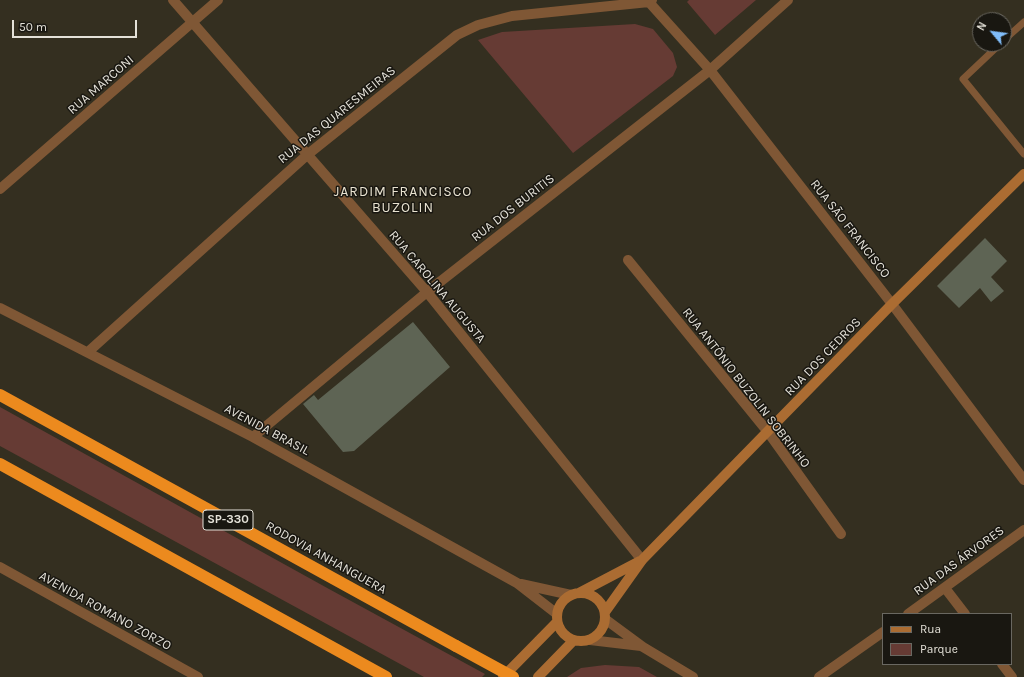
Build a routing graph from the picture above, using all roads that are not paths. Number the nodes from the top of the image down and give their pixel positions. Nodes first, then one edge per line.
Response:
1 (173, 0) edge
2 (218, 0) edge
3 (788, 0) edge
4 (650, 1) edge
5 (192, 22) junction
6 (1024, 22) edge
7 (1012, 33) edge
8 (991, 52) edge
9 (710, 70) junction
10 (1024, 154) edge
11 (307, 155) junction
12 (1024, 174) edge
13 (0, 189) edge
14 (628, 260) dead end
15 (427, 292) junction
16 (892, 304) junction
17 (0, 308) edge
18 (88, 352) junction
19 (0, 395) edge
20 (768, 432) junction
21 (253, 437) junction
22 (0, 464) edge
23 (1024, 480) edge
24 (1024, 530) edge
25 (842, 534) dead end
26 (642, 560) junction
27 (0, 567) edge
28 (517, 583) junction
29 (945, 588) junction
30 (575, 594) junction
31 (909, 613) edge
32 (964, 613) edge
33 (605, 616) junction
34 (557, 618) junction
35 (882, 633) edge
36 (590, 640) junction
37 (573, 641) junction
38 (643, 646) junction
39 (1003, 665) edge
40 (198, 677) edge
41 (386, 677) edge
42 (503, 677) edge
43 (513, 677) edge
44 (538, 677) edge
45 (693, 677) edge
46 (819, 677) edge
47 (1012, 677) edge

1 - 5 street, RUA CAROLINA AUGUSTA
2 - 5 street, RUA MARCONI
3 - 9 street, RUA DOS BURITIS
4 - 9 street, RUA SÃO FRANCISCO
4 - 11 street, RUA DAS QUARESMEIRAS
5 - 11 street, RUA CAROLINA AUGUSTA
5 - 13 street, RUA MARCONI
6 - 7 lane
8 - 10 lane
9 - 15 street, RUA DOS BURITIS
9 - 16 street, RUA SÃO FRANCISCO
11 - 15 street, RUA CAROLINA AUGUSTA
11 - 18 street, RUA DAS QUARESMEIRAS
12 - 16 street, RUA DOS CEDROS
14 - 20 street, RUA ANTÔNIO BUZOLIN SOBRINHO
15 - 21 street, RUA DOS BURITIS
15 - 26 street, RUA CAROLINA AUGUSTA
16 - 20 street, RUA DOS CEDROS
16 - 23 street, RUA SÃO FRANCISCO
17 - 18 street, AVENIDA BRASIL
18 - 21 street, AVENIDA BRASIL
19 - 43 highway, RODOVIA ANHANGUERA / SP-330, bridge
20 - 25 street, RUA ANTÔNIO BUZOLIN SOBRINHO
20 - 26 street, RUA DOS CEDROS
21 - 28 street, AVENIDA BRASIL
22 - 41 highway
24 - 29 street, RUA DAS ÁRVORES
26 - 30 street, RUA DOS CEDROS
26 - 33 street, RUA DOS CEDROS
27 - 40 street, AVENIDA ROMANO ZORZO
28 - 30 street, AVENIDA BRASIL
28 - 34 street, AVENIDA BRASIL
29 - 31 street, RUA DAS ÁRVORES
29 - 32 street
30 - 33 street
30 - 34 street
33 - 36 street
33 - 38 street
34 - 37 street
34 - 42 street
35 - 46 street
36 - 37 street
36 - 38 street
37 - 44 street
38 - 45 street
39 - 47 street

